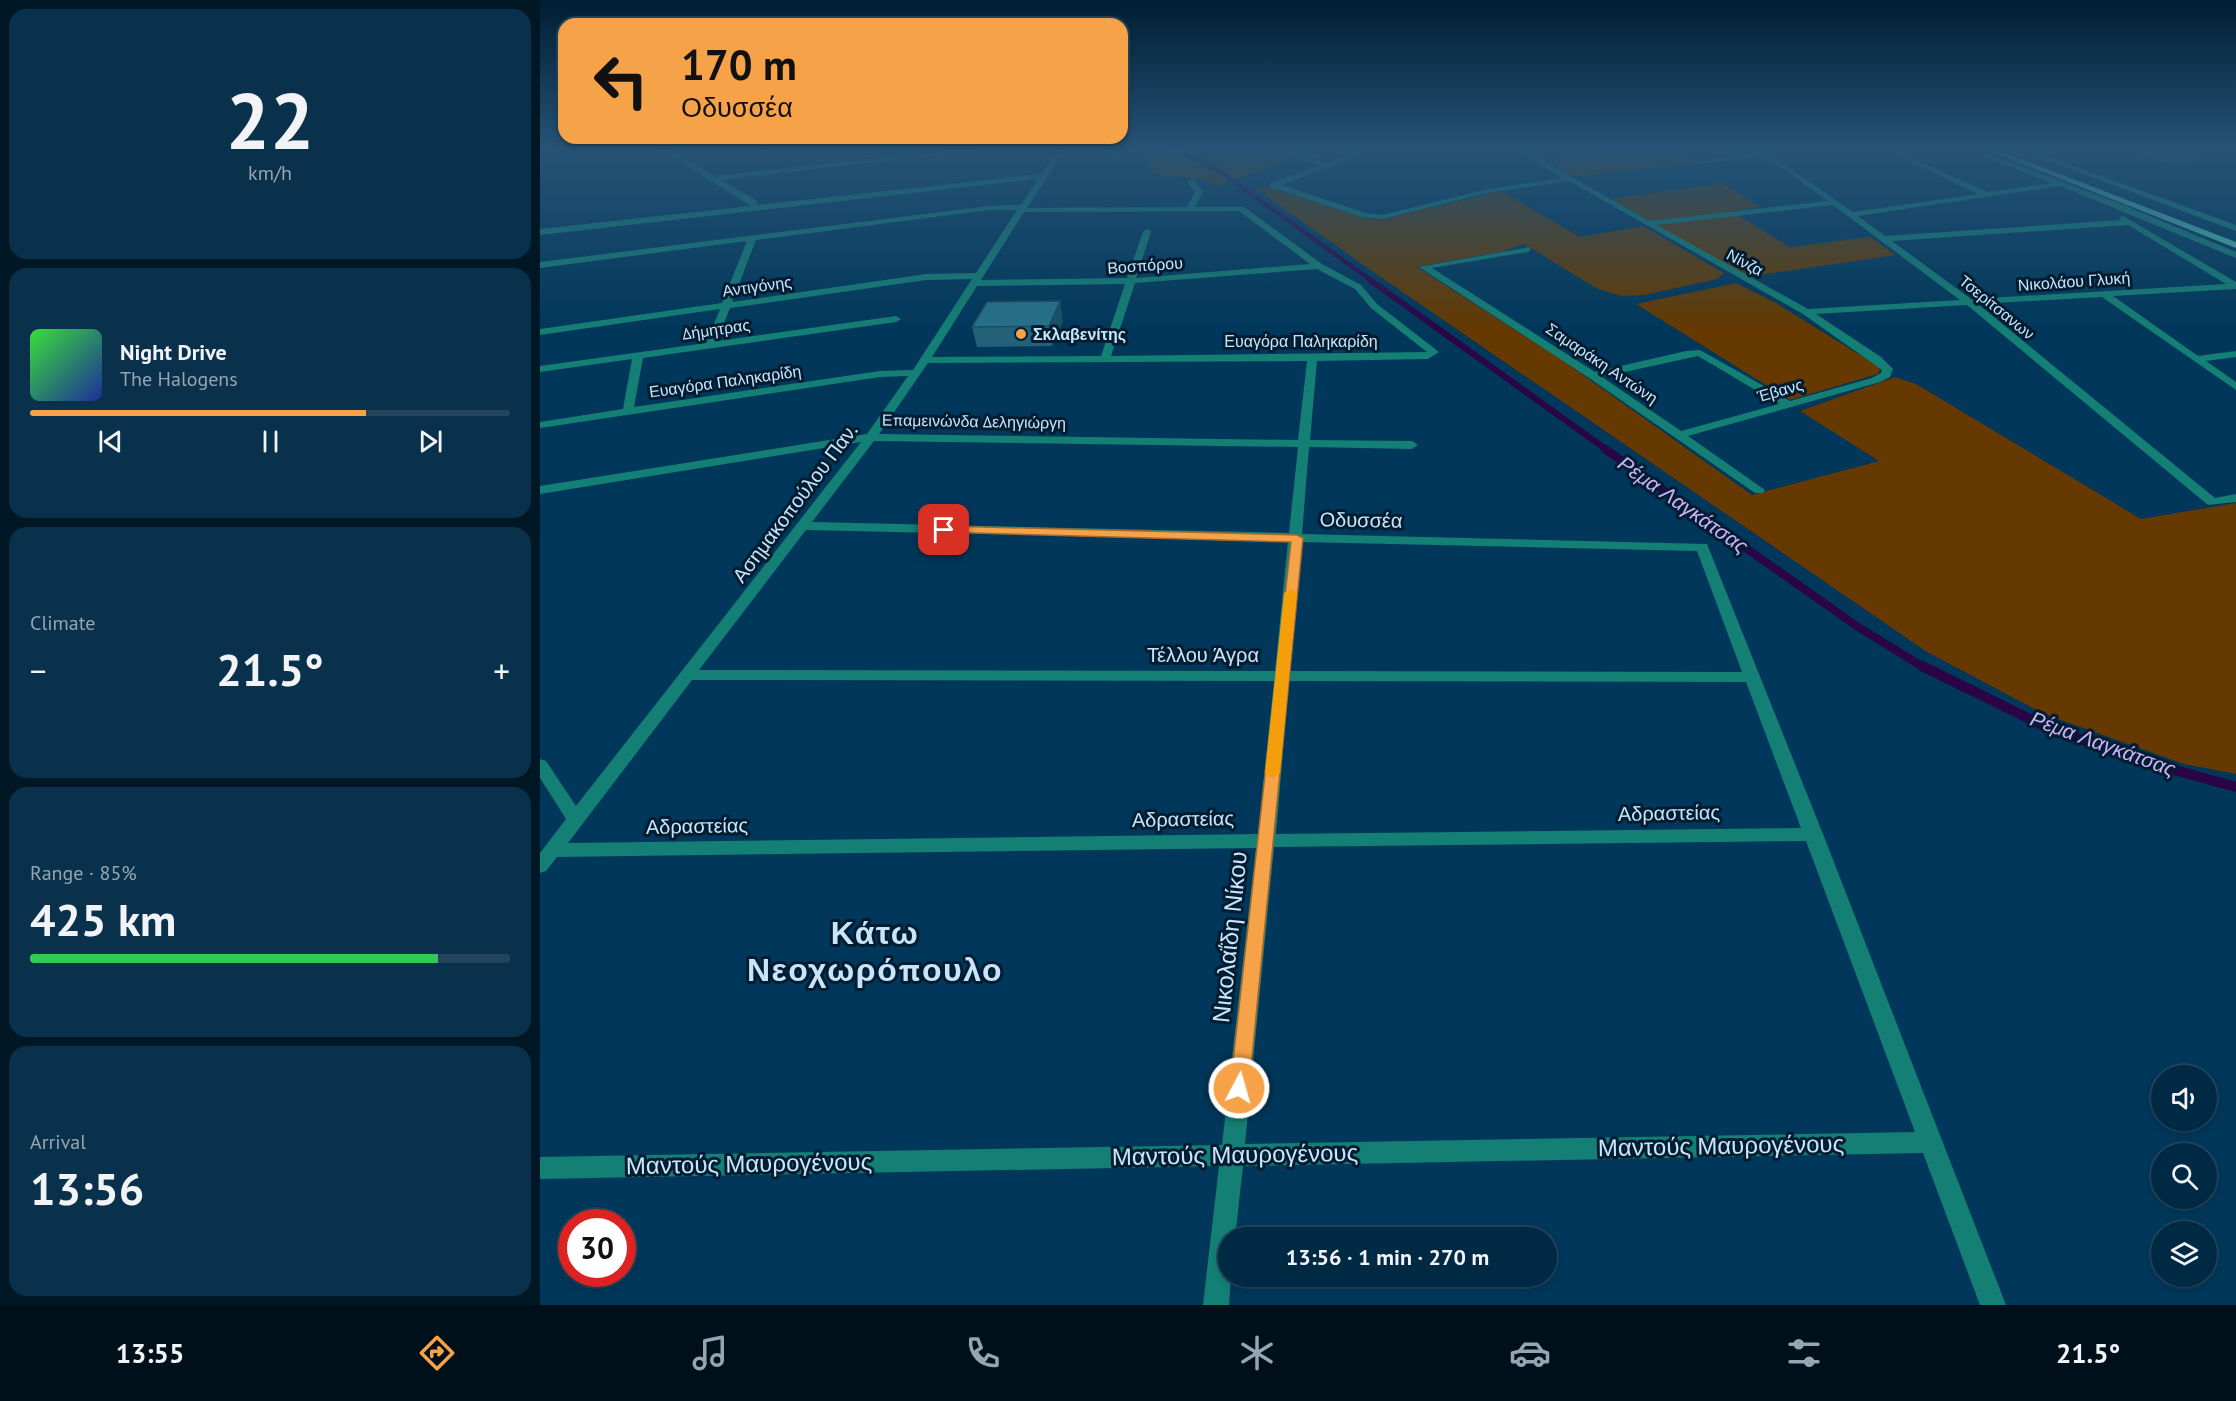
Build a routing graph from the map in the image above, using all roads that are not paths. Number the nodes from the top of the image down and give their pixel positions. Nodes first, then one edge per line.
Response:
1 (730, 210) edge
2 (974, 210) edge
3 (1021, 210) edge
4 (1242, 210) edge
5 (1348, 210) edge
6 (1411, 210) edge
7 (1623, 210) edge
8 (1773, 210) edge
9 (1843, 210) edge
10 (1885, 210) edge
11 (2111, 210) edge
12 (2125, 210) edge
13 (2147, 210) edge
14 (2169, 210) edge
15 (2187, 210) edge
16 (1850, 215) junction
17 (2130, 222) junction
18 (1647, 224) junction
19 (2236, 228) edge
20 (540, 232) edge
21 (1147, 232) dead end
22 (2236, 235) edge
23 (753, 238) junction
24 (1882, 239) junction
25 (2236, 244) edge
26 (1527, 249) dead end
27 (2236, 255) edge
28 (540, 265) edge
29 (1318, 266) junction
30 (976, 279) junction
31 (1131, 282) junction
32 (2236, 286) edge
33 (2104, 294) junction
34 (1969, 302) junction
35 (726, 305) junction
36 (1806, 312) junction
37 (897, 319) dead end
38 (540, 332) edge
39 (710, 345) junction
40 (2236, 354) edge
41 (639, 355) junction
42 (1312, 358) junction
43 (1105, 359) junction
44 (2196, 359) junction
45 (924, 360) junction
46 (540, 369) edge
47 (916, 373) junction
48 (1888, 373) joint
49 (1593, 376) junction
50 (2236, 387) edge
51 (1788, 405) junction
52 (628, 412) junction
53 (540, 425) edge
54 (1679, 435) junction
55 (871, 437) junction
56 (1305, 443) junction
57 (1412, 445) dead end
58 (540, 490) edge
59 (1759, 490) dead end
60 (2236, 498) edge
61 (803, 526) junction
62 (1297, 538) junction
63 (689, 675) junction
64 (1281, 676) junction
65 (1753, 677) junction
66 (540, 765) edge
67 (576, 820) junction
68 (1814, 834) junction
69 (1266, 841) junction
70 (553, 850) junction
71 (540, 866) edge
72 (1929, 1142) junction
73 (1232, 1155) junction
74 (540, 1168) edge
75 (1216, 1305) edge
76 (1993, 1305) edge

1 - 20 street
2 - 23 street
3 - 30 street, Ασημακοπούλου Παν.
4 - 29 street, Ευαγόρα Παληκαρίδη
5 - 6 street
7 - 18 street, Νίνζα
8 - 18 street
9 - 16 street, Τσερίτσανων
10 - 16 street
11 - 17 street
12 - 27 street
13 - 25 main road
14 - 22 main road
15 - 19 street
16 - 24 street, Τσερίτσανων
17 - 24 street
17 - 32 street
18 - 36 street, Νίνζα
21 - 31 street
23 - 28 street
23 - 35 street
24 - 34 street, Τσερίτσανων
26 - 49 street, Σαμαράκη Αντώνη
29 - 31 street, Βοσπόρου
29 - 42 street, Ευαγόρα Παληκαρίδη
30 - 31 street, Βοσπόρου
30 - 35 street, Αντιγόνης
30 - 45 street, Ασημακοπούλου Παν.
31 - 43 street
32 - 33 street, Νικολάου Γλυκή
33 - 34 street, Νικολάου Γλυκή
33 - 44 street
34 - 36 street, Νικολάου Γλυκή
34 - 60 street, Τσερίτσανων
35 - 38 street, Αντιγόνης
35 - 39 street
36 - 48 street, Νίνζα
37 - 39 street, Δήμητρας
39 - 41 street, Δήμητρας
40 - 44 street
41 - 46 street, Δήμητρας
41 - 52 street
42 - 43 street, Ευαγόρα Παληκαρίδη
42 - 56 street, Νικολαΐδη Νίκου
43 - 45 street, Ευαγόρα Παληκαρίδη
44 - 50 street
45 - 47 street, Ασημακοπούλου Παν.
47 - 52 street, Ευαγόρα Παληκαρίδη
47 - 55 street, Ασημακοπούλου Παν.
48 - 51 street, Έβανς
49 - 51 street
49 - 54 street, Σαμαράκη Αντώνη
51 - 54 street, Έβανς
52 - 53 street, Ευαγόρα Παληκαρίδη
54 - 59 street, Σαμαράκη Αντώνη
55 - 56 street, Επαμεινώνδα Δεληγιώργη
55 - 58 street, Επαμεινώνδα Δεληγιώργη
55 - 61 street, Ασημακοπούλου Παν.
56 - 57 street, Επαμεινώνδα Δεληγιώργη
56 - 62 street, Νικολαΐδη Νίκου
61 - 62 street, Οδυσσέα
61 - 63 street, Ασημακοπούλου Παν.
62 - 64 street, Νικολαΐδη Νίκου
62 - 65 street, Οδυσσέα
63 - 64 street, Τέλλου Άγρα
63 - 67 street, Ασημακοπούλου Παν.
64 - 65 street, Τέλλου Άγρα
64 - 69 street, Νικολαΐδη Νίκου
65 - 68 street
66 - 67 street
67 - 70 street, Ασημακοπούλου Παν.
68 - 69 street, Αδραστείας
68 - 72 street
69 - 70 street, Αδραστείας
69 - 73 street, Νικολαΐδη Νίκου
70 - 71 street, Ασημακοπούλου Παν.
72 - 73 street, Μαντούς Μαυρογένους
72 - 76 street
73 - 74 street, Μαντούς Μαυρογένους
73 - 75 street, Νικολαΐδη Νίκου

